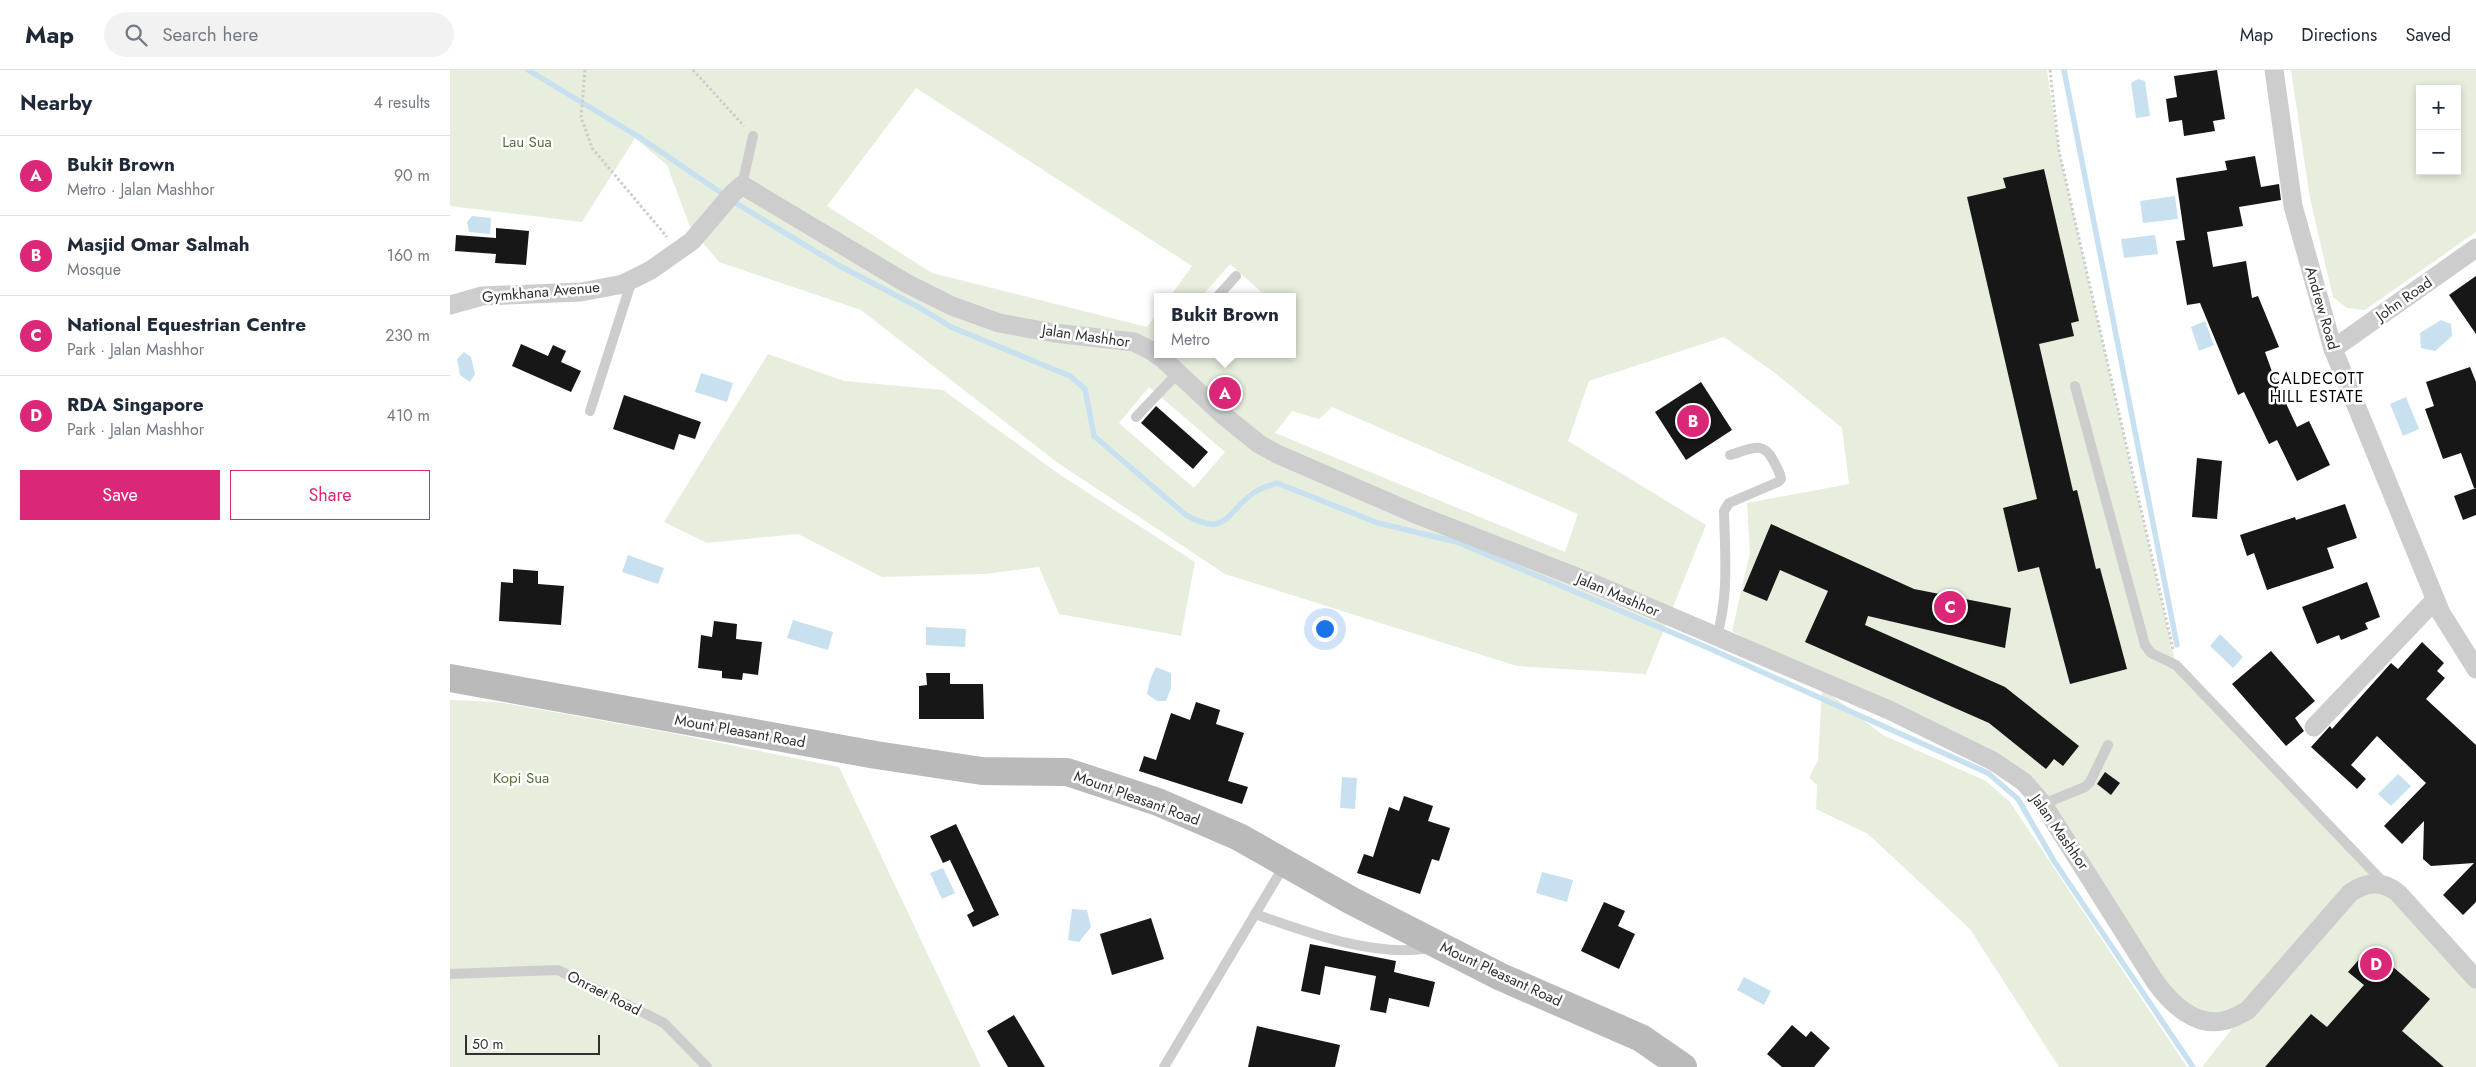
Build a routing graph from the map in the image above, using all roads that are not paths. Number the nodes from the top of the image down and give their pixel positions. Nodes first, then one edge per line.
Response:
1 (2274, 70) edge
2 (753, 136) road end
3 (733, 194) junction
4 (2476, 248) edge
5 (1236, 276) dead end
6 (632, 279) junction
7 (1221, 293) edge
8 (450, 305) edge
9 (2333, 349) junction
10 (1154, 351) edge
11 (1166, 358) edge
12 (1177, 374) junction
13 (2075, 386) dead end
14 (590, 411) dead end
15 (1136, 418) dead end
16 (1730, 455) dead end
17 (2435, 600) junction
18 (1717, 636) junction
19 (2476, 669) edge
20 (450, 678) edge
21 (2314, 727) dead end
22 (2108, 744) dead end
23 (2044, 804) junction
24 (1285, 863) junction
25 (2387, 886) junction
26 (1255, 914) junction
27 (1440, 946) junction
28 (450, 974) edge
29 (2476, 979) edge
30 (707, 1067) edge
31 (1164, 1067) edge
32 (1683, 1067) edge

1 - 9 street, Andrew Road
2 - 3 lane
3 - 6 street, Gymkhana Avenue
3 - 10 street, Jalan Mashhor
4 - 9 street, John Road
5 - 7 lane
6 - 8 street, Gymkhana Avenue
6 - 14 lane
9 - 17 street, Andrew Road
11 - 12 street, Jalan Mashhor
12 - 15 lane
12 - 18 street, Jalan Mashhor
13 - 25 lane
16 - 18 lane
17 - 19 street, Andrew Road
17 - 21 street
18 - 23 street, Jalan Mashhor
20 - 24 street, Mount Pleasant Road
22 - 23 lane
23 - 25 street, Jalan Mashhor
24 - 26 lane
24 - 27 street, Mount Pleasant Road
25 - 29 street
26 - 27 lane
26 - 31 lane
27 - 32 street, Mount Pleasant Road
28 - 30 lane, Onraet Road

